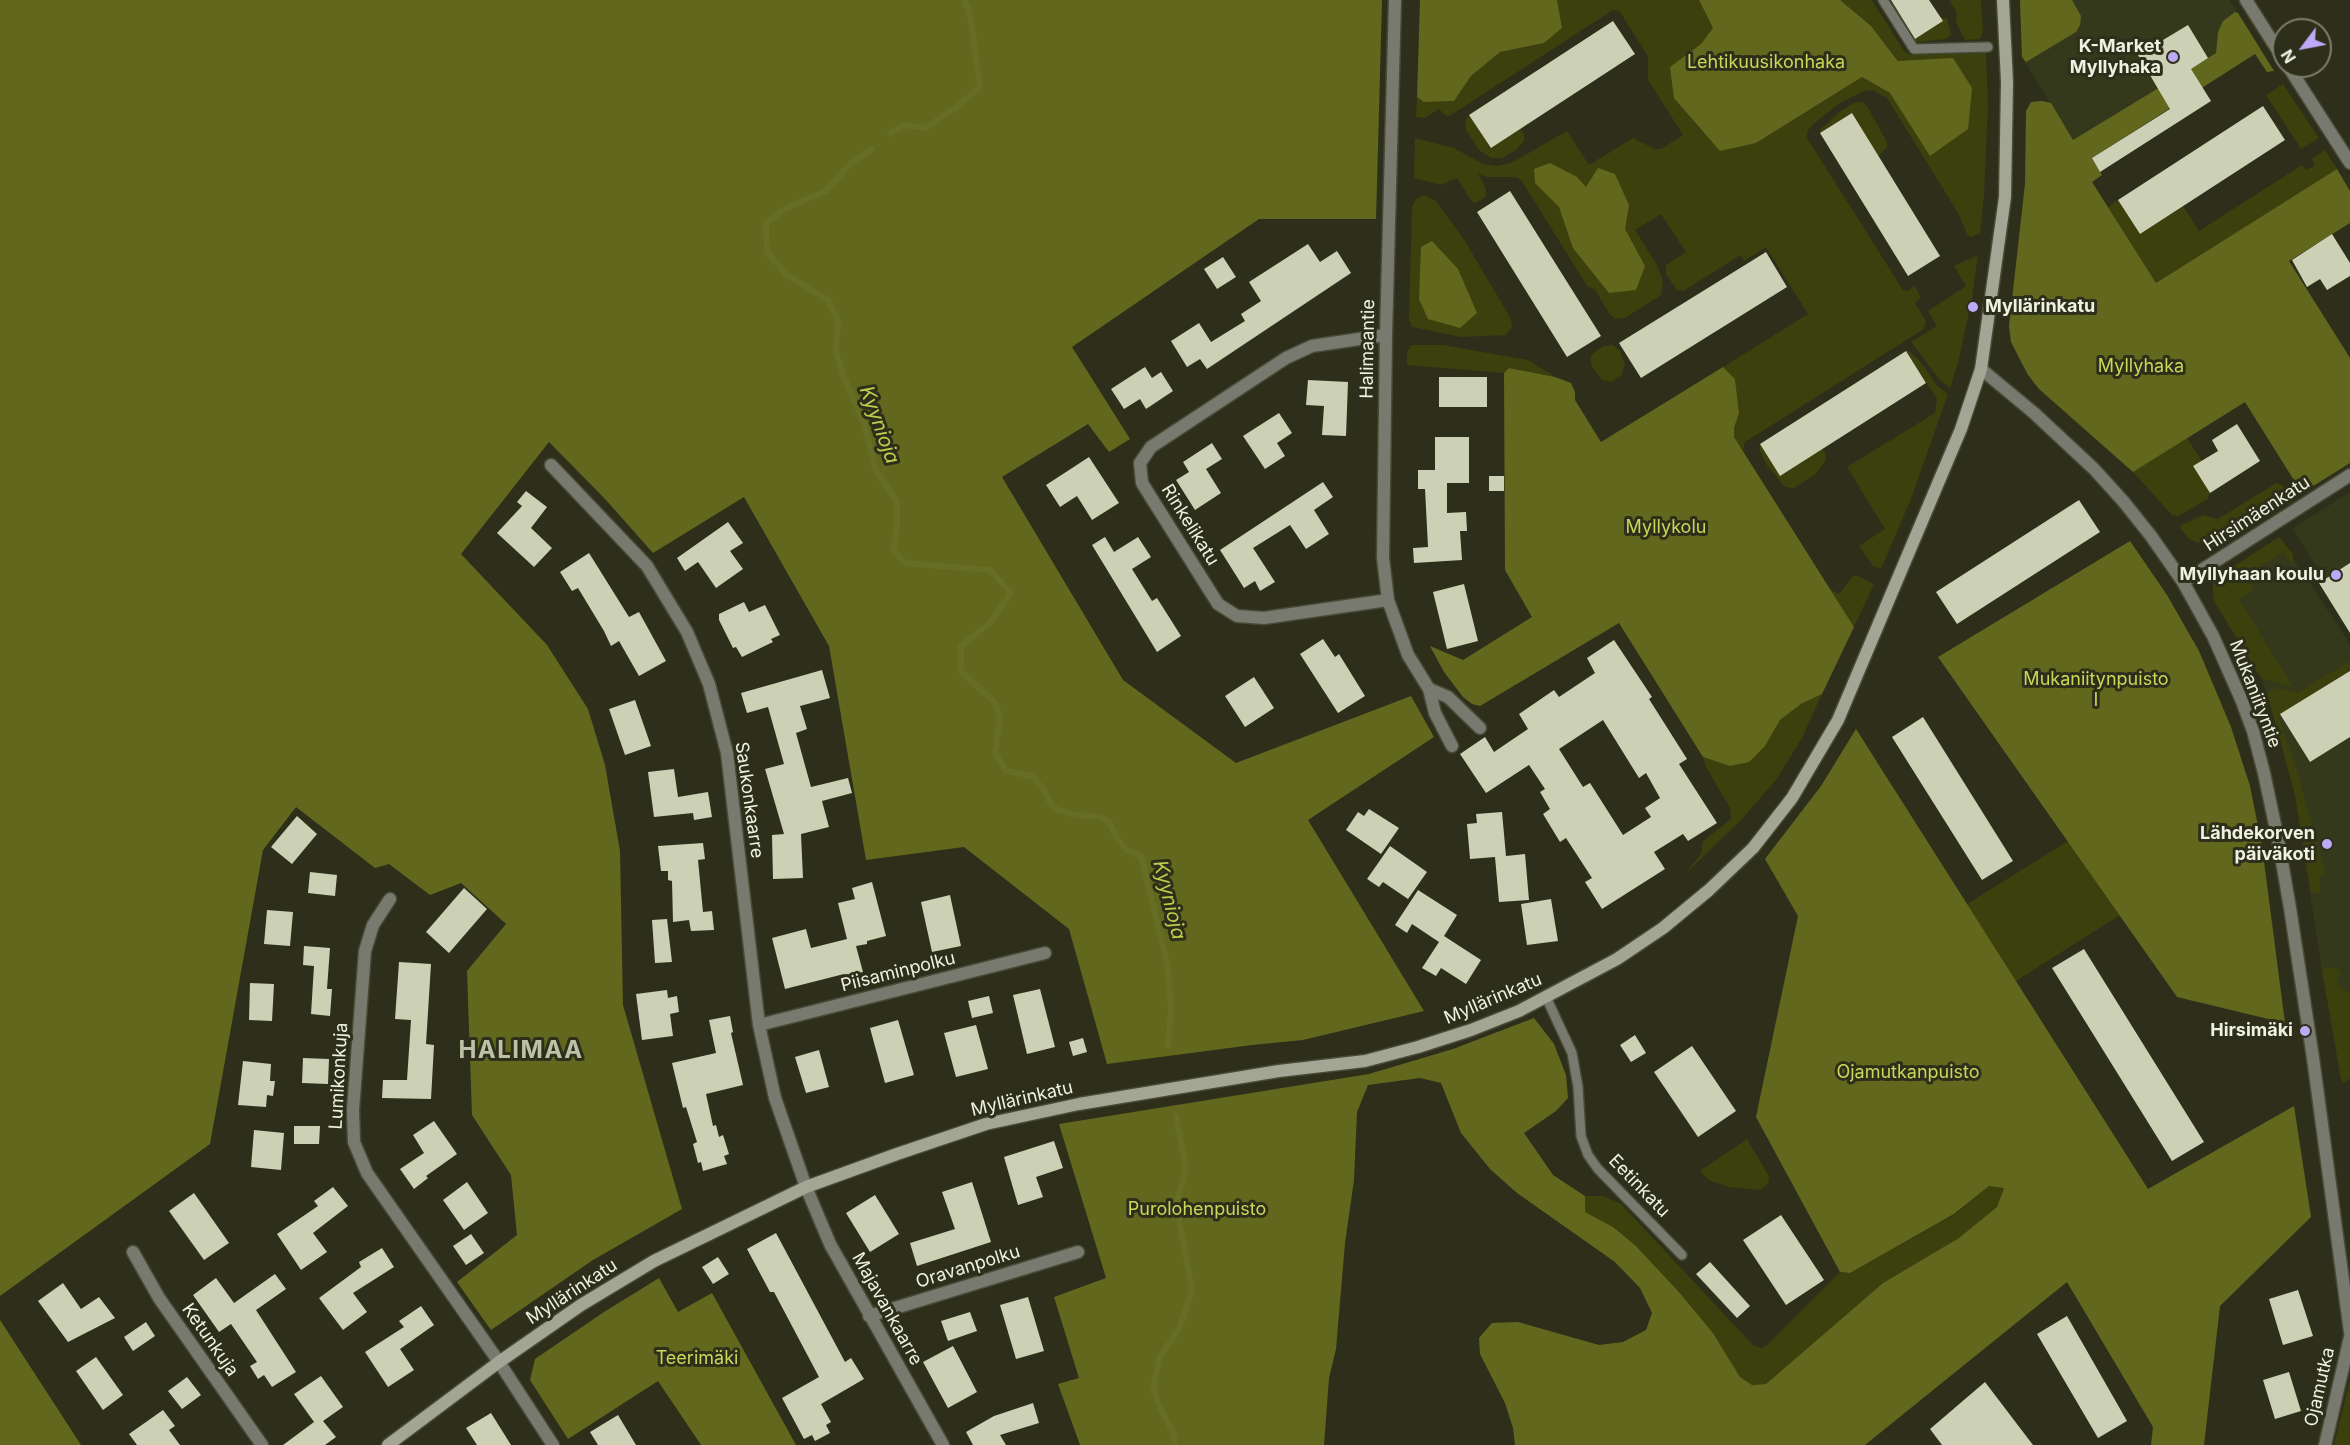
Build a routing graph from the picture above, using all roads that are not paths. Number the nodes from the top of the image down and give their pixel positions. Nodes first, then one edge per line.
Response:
1 (1395, 0) edge
2 (1883, 0) edge
3 (2003, 0) edge
4 (2246, 0) edge
5 (2272, 41) edge
6 (1989, 47) dead end
7 (2296, 78) edge
8 (2350, 163) edge
9 (1386, 335) junction
10 (1981, 369) junction
11 (551, 465) dead end
12 (2350, 475) edge
13 (2182, 582) junction
14 (1388, 600) junction
15 (1429, 689) junction
16 (1480, 728) dead end
17 (1452, 746) dead end
18 (390, 899) dead end
19 (1045, 953) dead end
20 (1546, 997) junction
21 (759, 1025) junction
22 (806, 1187) junction
23 (133, 1252) dead end
24 (1078, 1252) dead end
25 (1682, 1255) dead end
26 (869, 1316) junction
27 (2350, 1332) edge
28 (2350, 1337) edge
29 (499, 1362) junction
30 (262, 1445) edge
31 (388, 1445) edge
32 (553, 1445) edge
33 (943, 1445) edge
34 (2325, 1445) edge

1 - 9 street, Halimaantie
2 - 6 lane
3 - 10 street, Myllärinkatu
4 - 5 street
7 - 8 street
9 - 14 street, Halimaantie
9 - 14 street, Rinkelikatu
10 - 13 street, Mukaniityntie
10 - 20 street, Myllärinkatu
11 - 21 street, Saukonkaarre
12 - 13 street, Hirsimäenkatu
13 - 27 street, Mukaniityntie
14 - 15 street, Halimaantie
15 - 16 street, Halimaantie
15 - 17 street, Halimaantie
18 - 29 street, Lumikonkuja
19 - 21 street, Piisaminpolku
20 - 22 street, Myllärinkatu
20 - 25 lane, Eetinkatu
21 - 22 street, Saukonkaarre
22 - 26 street, Majavankaarre
22 - 29 street, Myllärinkatu
23 - 30 street, Ketunkuja
24 - 26 street, Oravanpolku
26 - 33 street, Majavankaarre
28 - 34 street, Ojamutka
29 - 31 street, Myllärinkatu
29 - 32 street, Lumikonkuja

